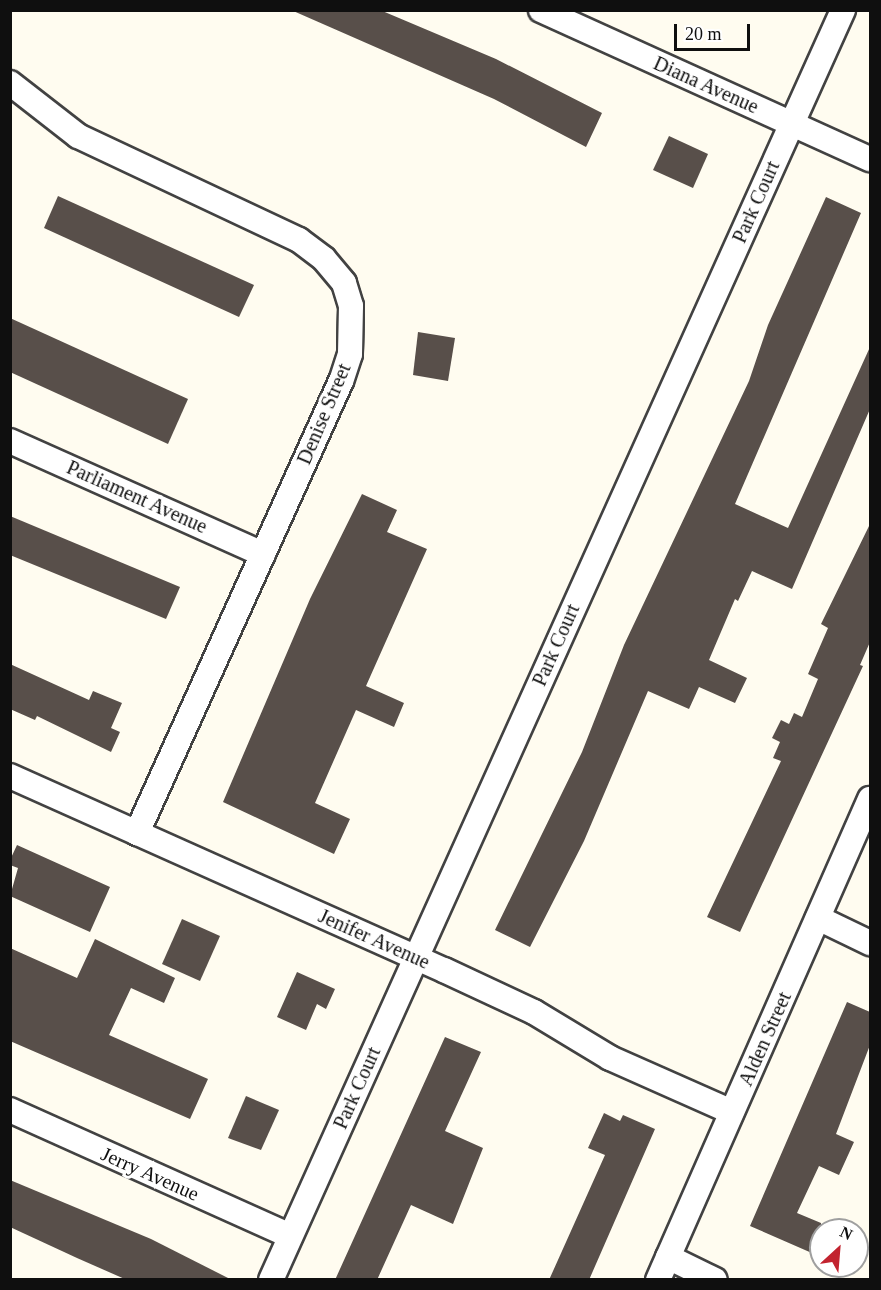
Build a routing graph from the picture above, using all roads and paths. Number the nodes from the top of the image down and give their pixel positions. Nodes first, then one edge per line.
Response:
1 (541, 10) edge
2 (843, 10) edge
3 (10, 82) edge
4 (791, 123) junction
5 (870, 159) edge
6 (10, 441) edge
7 (263, 554) junction
8 (10, 776) edge
9 (870, 798) edge
10 (137, 833) junction
11 (818, 918) junction
12 (870, 943) edge
13 (416, 957) junction
14 (10, 1110) edge
15 (732, 1112) junction
16 (290, 1236) junction
17 (668, 1257) junction
18 (271, 1280) edge
19 (658, 1280) edge
20 (714, 1280) edge

1 - 4 street, Diana Avenue
2 - 4 street, Park Court
3 - 7 street, Denise Street
4 - 5 street, Diana Avenue
4 - 13 street, Park Court
6 - 7 street, Parliament Avenue
7 - 10 street, Denise Street
8 - 10 street, Jenifer Avenue
9 - 11 street, Alden Street
10 - 13 street, Jenifer Avenue
11 - 12 street
11 - 15 street, Alden Street
13 - 15 street, Jenifer Avenue
13 - 16 street, Park Court
14 - 16 street, Jerry Avenue
15 - 17 street, Alden Street
16 - 18 street, Park Court
17 - 19 street, Alden Street
17 - 20 street

